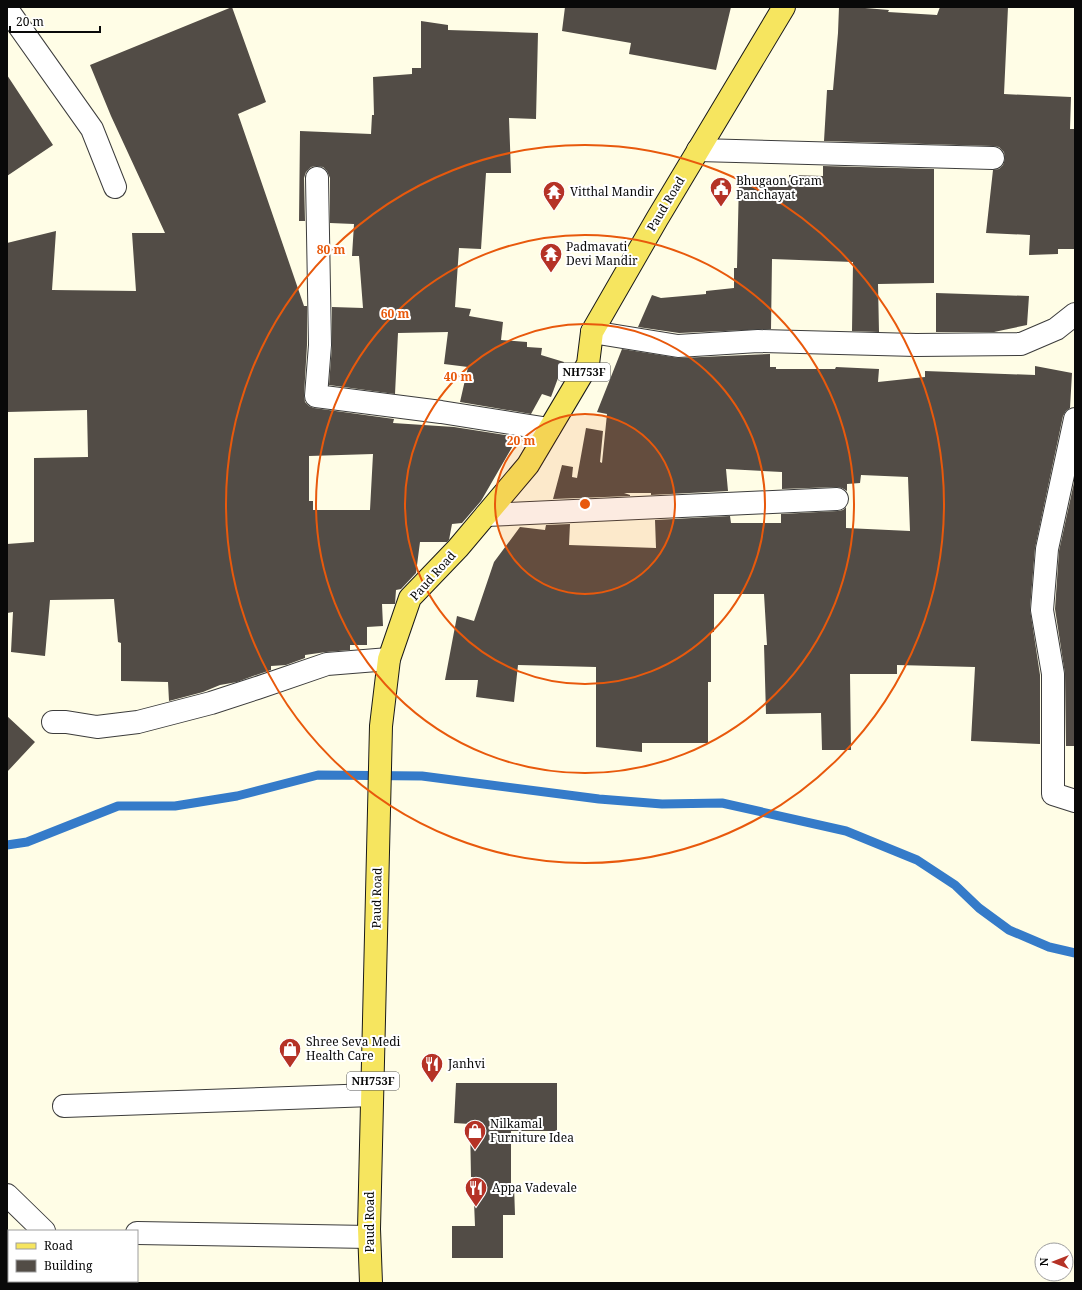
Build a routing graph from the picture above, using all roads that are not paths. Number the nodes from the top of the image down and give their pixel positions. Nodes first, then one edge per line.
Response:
1 (784, 7) edge
2 (7, 9) edge
3 (698, 150) junction
4 (993, 158) dead end
5 (317, 178) dead end
6 (115, 187) dead end
7 (1075, 314) edge
8 (592, 332) junction
9 (1075, 419) edge
10 (549, 429) junction
11 (837, 499) dead end
12 (486, 515) junction
13 (389, 660) junction
14 (53, 722) dead end
15 (1075, 801) edge
16 (372, 1095) junction
17 (64, 1106) dead end
18 (7, 1195) edge
19 (43, 1230) edge
20 (138, 1233) edge
21 (369, 1237) junction
22 (371, 1283) edge

1 - 3 main road, Paud Road / NH753F
2 - 6 street
3 - 4 street
3 - 8 main road, Paud Road / NH753F
5 - 10 street
7 - 8 street
8 - 10 main road, Paud Road / NH753F
9 - 15 street
10 - 12 main road, Paud Road / NH753F
11 - 12 street
12 - 13 main road, Paud Road / NH753F
13 - 14 street
13 - 16 main road, Paud Road / NH753F
16 - 17 street
16 - 21 main road, Paud Road / NH753F
18 - 19 street
20 - 21 street
21 - 22 main road, Paud Road / NH753F

